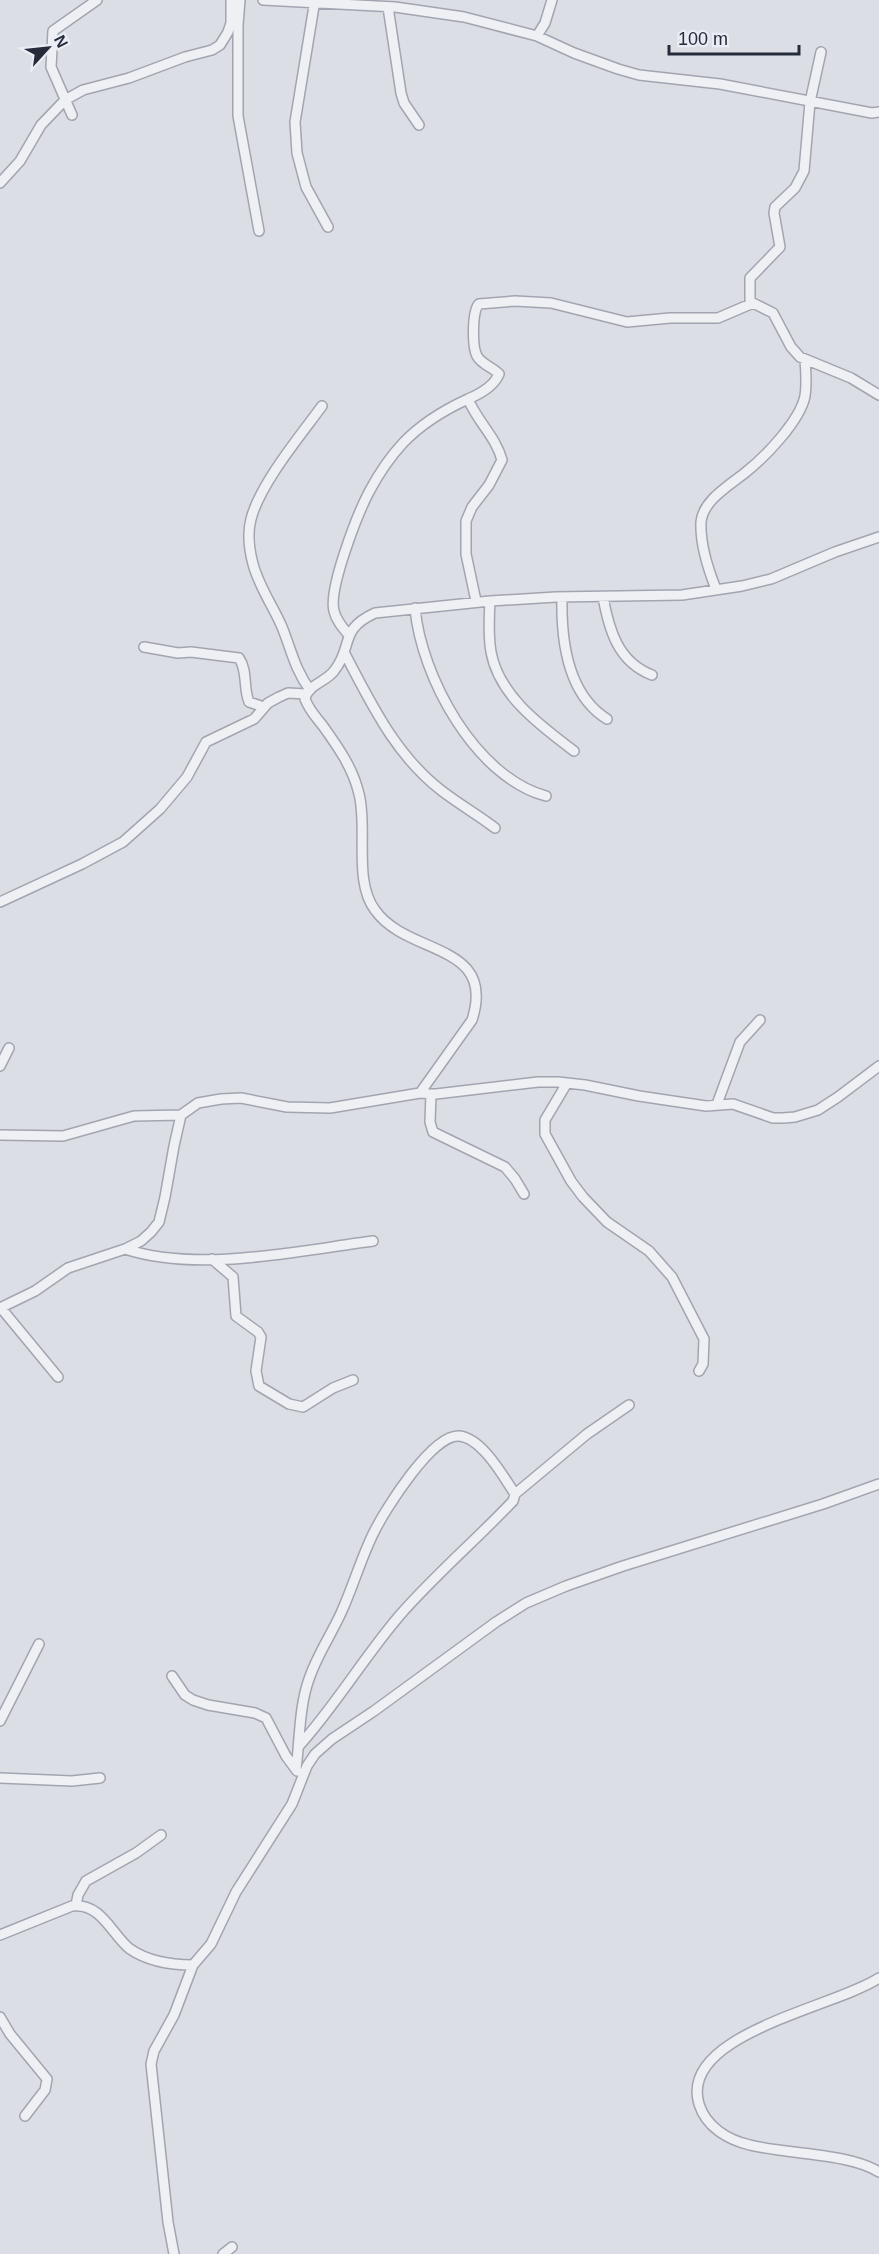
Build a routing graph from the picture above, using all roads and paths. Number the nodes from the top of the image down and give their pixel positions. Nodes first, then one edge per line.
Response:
1 (97, 0) edge
2 (231, 0) edge
3 (240, 0) edge
4 (263, 0) edge
5 (552, 0) edge
6 (315, 2) edge
7 (406, 4) edge
8 (388, 7) junction
9 (537, 36) junction
10 (821, 52) dead end
11 (64, 100) junction
12 (810, 102) junction
13 (879, 111) edge
14 (72, 115) dead end
15 (419, 125) dead end
16 (0, 183) edge
17 (328, 227) dead end
18 (259, 231) dead end
19 (750, 303) junction
20 (805, 360) junction
21 (879, 395) edge
22 (468, 399) junction
23 (322, 406) dead end
24 (879, 537) edge
25 (717, 589) junction
26 (562, 597) junction
27 (603, 597) junction
28 (476, 601) junction
29 (490, 601) junction
30 (416, 608) junction
31 (348, 634) junction
32 (144, 647) dead end
33 (344, 652) junction
34 (652, 675) dead end
35 (308, 692) junction
36 (264, 707) junction
37 (607, 719) dead end
38 (574, 752) dead end
39 (546, 796) dead end
40 (495, 828) dead end
41 (0, 902) edge
42 (760, 1020) dead end
43 (9, 1048) dead end
44 (0, 1066) edge
45 (879, 1066) edge
46 (567, 1083) junction
47 (420, 1094) junction
48 (431, 1094) junction
49 (717, 1104) junction
50 (181, 1115) junction
51 (0, 1135) edge
52 (524, 1194) dead end
53 (373, 1241) dead end
54 (125, 1249) junction
55 (212, 1259) junction
56 (0, 1308) edge
57 (699, 1371) dead end
58 (58, 1377) dead end
59 (353, 1380) dead end
60 (629, 1405) dead end
61 (879, 1484) edge
62 (515, 1494) junction
63 (39, 1644) dead end
64 (172, 1676) dead end
65 (0, 1721) edge
66 (299, 1746) junction
67 (296, 1769) junction
68 (0, 1778) edge
69 (100, 1778) dead end
70 (302, 1778) junction
71 (161, 1835) dead end
72 (76, 1905) junction
73 (0, 1935) edge
74 (193, 1965) junction
75 (879, 1978) edge
76 (0, 2017) edge
77 (25, 2116) dead end
78 (879, 2172) edge
79 (232, 2247) dead end
80 (174, 2254) edge
81 (223, 2254) edge

1 - 11 street
2 - 11 street
3 - 18 street
4 - 6 street
5 - 9 street
6 - 8 street
6 - 17 street
7 - 8 street
7 - 9 street
8 - 15 street
9 - 12 street
10 - 12 street
11 - 14 street
11 - 16 street
12 - 13 street
12 - 19 street
19 - 20 street
19 - 22 street
20 - 21 street
20 - 25 street
22 - 28 street
22 - 31 street
23 - 35 street
24 - 25 street
25 - 27 street
26 - 27 street
26 - 29 street
26 - 37 street
27 - 34 street
28 - 29 street
28 - 30 street
29 - 38 street
30 - 31 street
30 - 39 street
31 - 33 street
32 - 36 street
33 - 35 street
33 - 40 street
35 - 36 street
35 - 47 street
36 - 41 street
42 - 49 street
43 - 44 street
45 - 49 street
46 - 48 street
46 - 49 street
46 - 57 street
47 - 48 street
47 - 50 street
48 - 52 street
50 - 51 street
50 - 54 street
53 - 55 street
54 - 55 street
54 - 56 street
55 - 59 street
56 - 58 street
60 - 62 street
61 - 70 street
62 - 66 street
62 - 66 street
63 - 65 street
64 - 67 street
66 - 67 street
67 - 70 street
68 - 69 street
70 - 74 street
71 - 72 street
72 - 73 street
72 - 74 street
74 - 80 street
75 - 78 street
76 - 77 street
79 - 81 street

